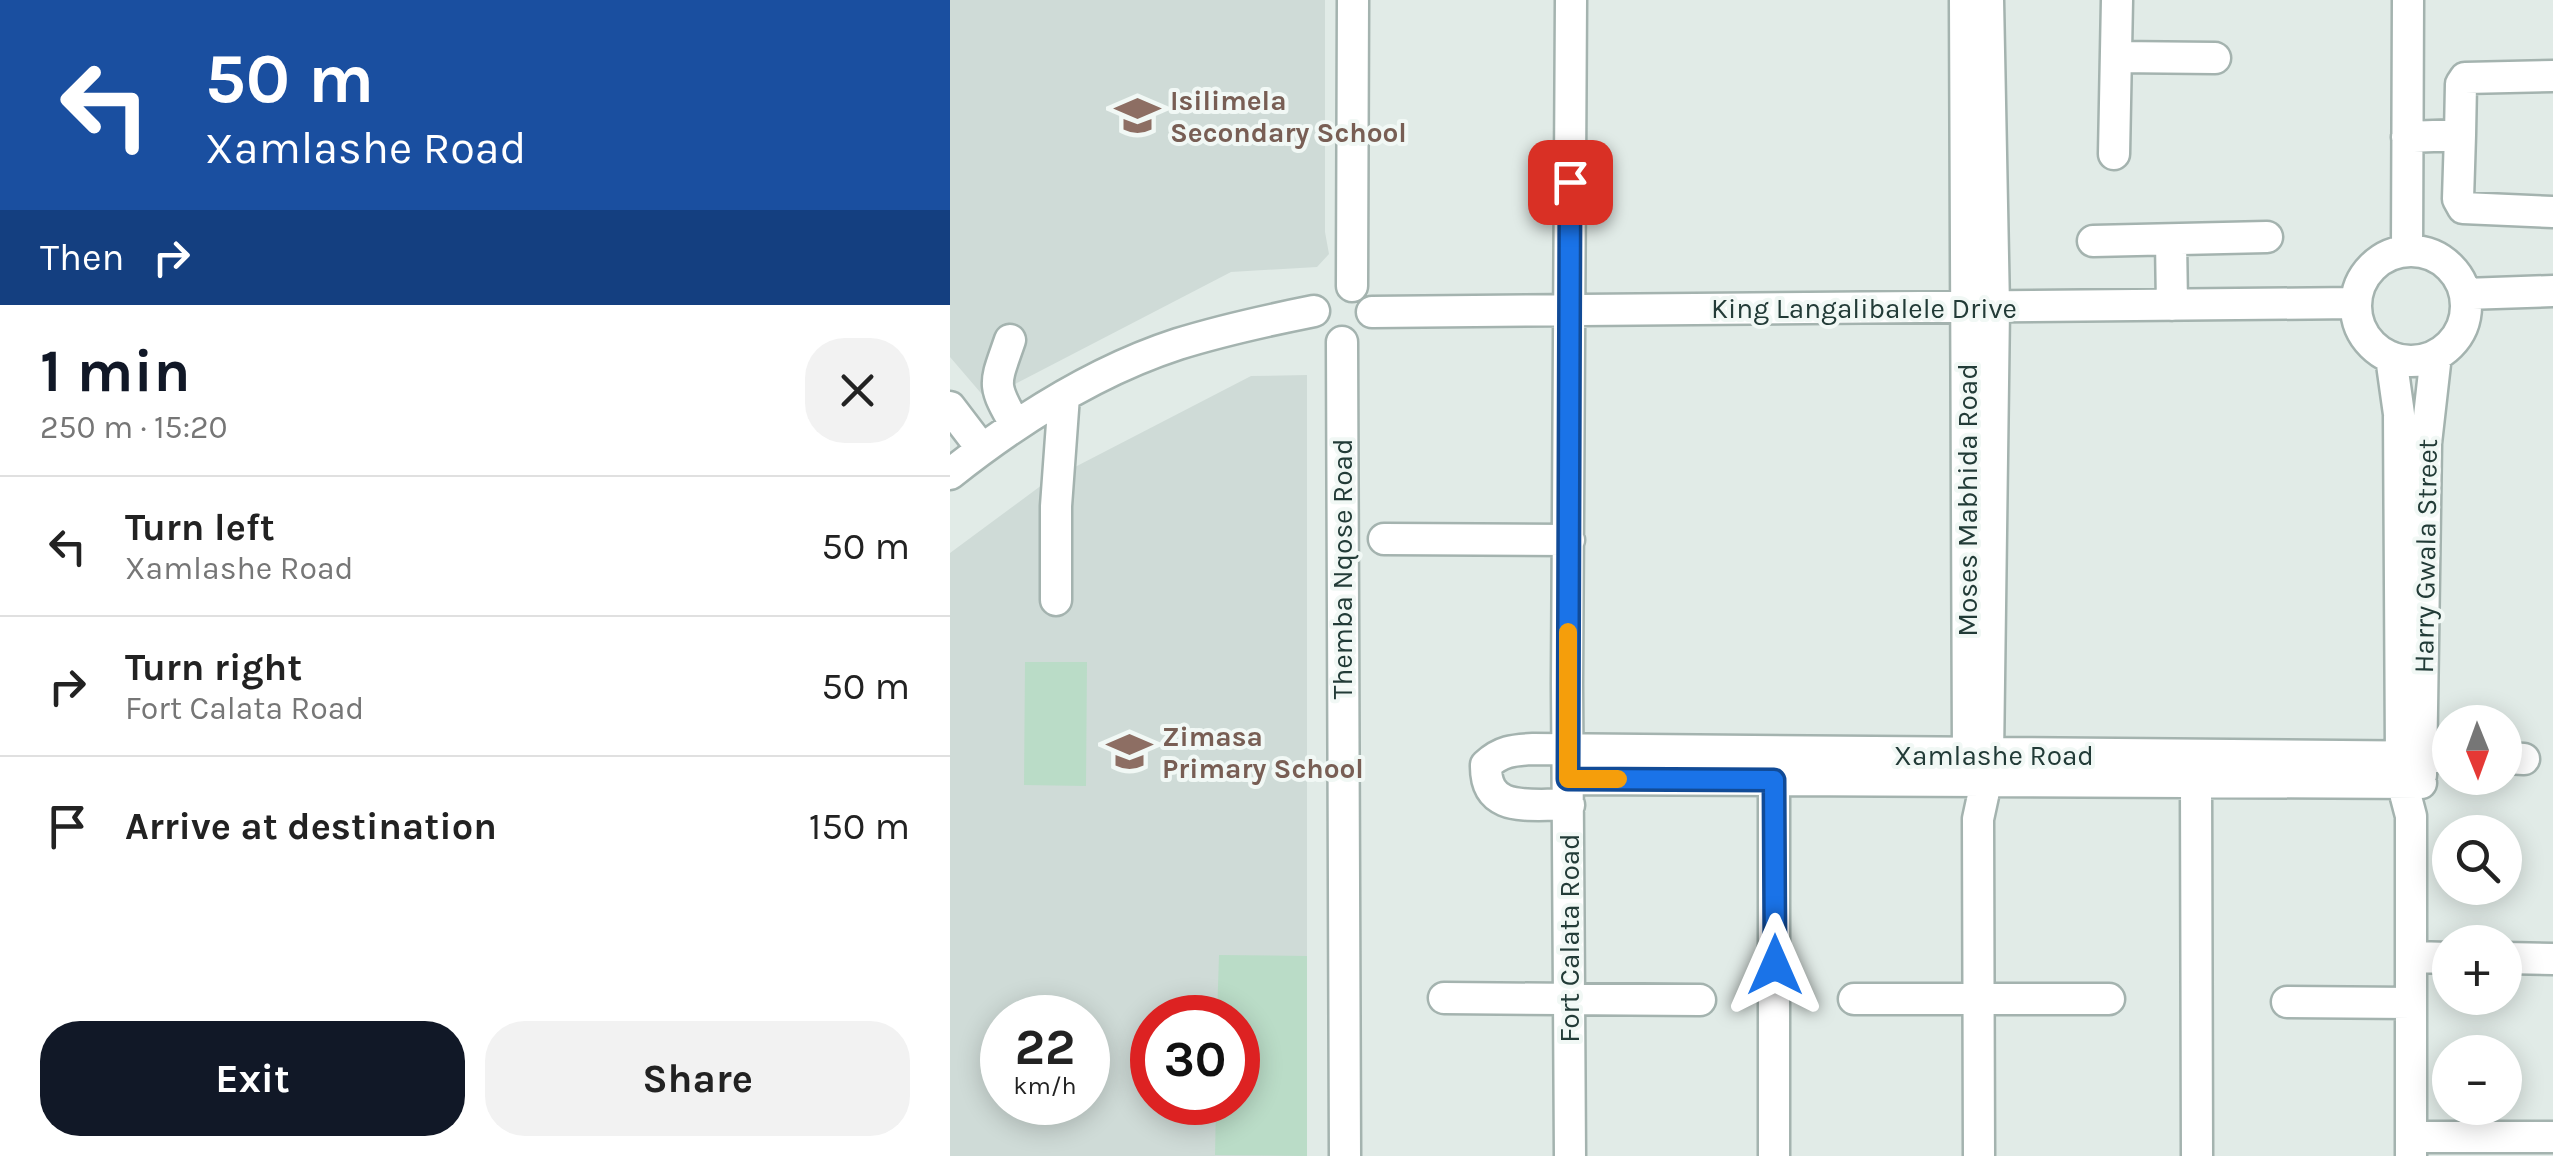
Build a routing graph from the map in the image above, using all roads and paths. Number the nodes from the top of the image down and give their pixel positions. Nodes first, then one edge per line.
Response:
1 (1353, 0) edge
2 (1571, 0) edge
3 (1966, 0) edge
4 (1988, 0) edge
5 (2117, 0) edge
6 (2408, 0) edge
7 (2116, 56) junction
8 (2215, 58) dead end
9 (2553, 76) edge
10 (2460, 135) junction
11 (2407, 137) junction
12 (2114, 154) dead end
13 (2553, 212) edge
14 (2267, 238) dead end
15 (2171, 240) junction
16 (2093, 241) dead end
17 (2407, 251) junction
18 (1352, 286) junction
19 (2553, 290) edge
20 (2465, 294) junction
21 (2356, 303) junction
22 (2172, 305) junction
23 (1571, 308) junction
24 (1980, 308) junction
25 (1314, 311) junction
26 (1372, 312) junction
27 (1010, 340) dead end
28 (1342, 342) junction
29 (2436, 355) junction
30 (2390, 356) junction
31 (1064, 396) junction
32 (950, 407) edge
33 (1016, 424) junction
34 (982, 449) junction
35 (950, 474) edge
36 (1384, 539) dead end
37 (1569, 540) junction
38 (1056, 600) dead end
39 (2419, 767) edge
40 (1978, 769) junction
41 (1568, 778) junction
42 (1774, 780) junction
43 (2196, 783) junction
44 (2411, 958) junction
45 (2432, 958) edge
46 (2522, 958) edge
47 (2553, 959) edge
48 (1444, 998) dead end
49 (1854, 999) dead end
50 (2109, 999) dead end
51 (1568, 1000) junction
52 (1700, 1000) dead end
53 (1979, 1000) junction
54 (2287, 1002) dead end
55 (2411, 1002) junction
56 (2553, 1136) edge
57 (2411, 1147) edge
58 (1345, 1156) edge
59 (1570, 1156) edge
60 (1774, 1156) edge
61 (1979, 1156) edge
62 (2197, 1156) edge

1 - 18 street
2 - 23 street, Fort Calata Road
3 - 24 street, Moses Mabhida Road
4 - 24 street, Moses Mabhida Road
5 - 7 street
6 - 11 street
7 - 8 street
7 - 12 street
9 - 10 street
10 - 11 street
10 - 13 street
11 - 17 street
14 - 15 street
15 - 16 street
15 - 22 street
17 - 20 street
17 - 21 street
18 - 25 street
18 - 26 street
19 - 20 street
20 - 29 street
21 - 22 street, King Langalibalele Drive
21 - 30 street
22 - 24 street, King Langalibalele Drive
23 - 24 street, King Langalibalele Drive
23 - 26 street, King Langalibalele Drive
23 - 37 street, Fort Calata Road
24 - 40 street, Moses Mabhida Road
25 - 28 street
25 - 31 street
26 - 28 street
27 - 33 street
28 - 58 street, Themba Nqose Road
29 - 30 street
29 - 39 street, Harry Gwala Street
30 - 39 street, Harry Gwala Street
31 - 33 street
31 - 38 street
32 - 34 street
33 - 34 street
34 - 35 street
36 - 37 street
37 - 41 street, Fort Calata Road
39 - 40 street, Xamlashe Road
39 - 43 street, Xamlashe Road
39 - 44 street, Harry Gwala Street
40 - 41 street, Xamlashe Road
40 - 42 street, Xamlashe Road
40 - 43 street, Xamlashe Road
40 - 53 street, Moses Mabhida Road
41 - 42 street, Xamlashe Road
41 - 51 street, Fort Calata Road
42 - 60 street
43 - 62 street
44 - 45 street
44 - 55 street, Harry Gwala Street
46 - 47 street
48 - 51 street
49 - 53 street
50 - 53 street
51 - 52 street
51 - 59 street, Fort Calata Road
53 - 61 street, Moses Mabhida Road
54 - 55 street
55 - 57 street, Harry Gwala Street
56 - 57 street

